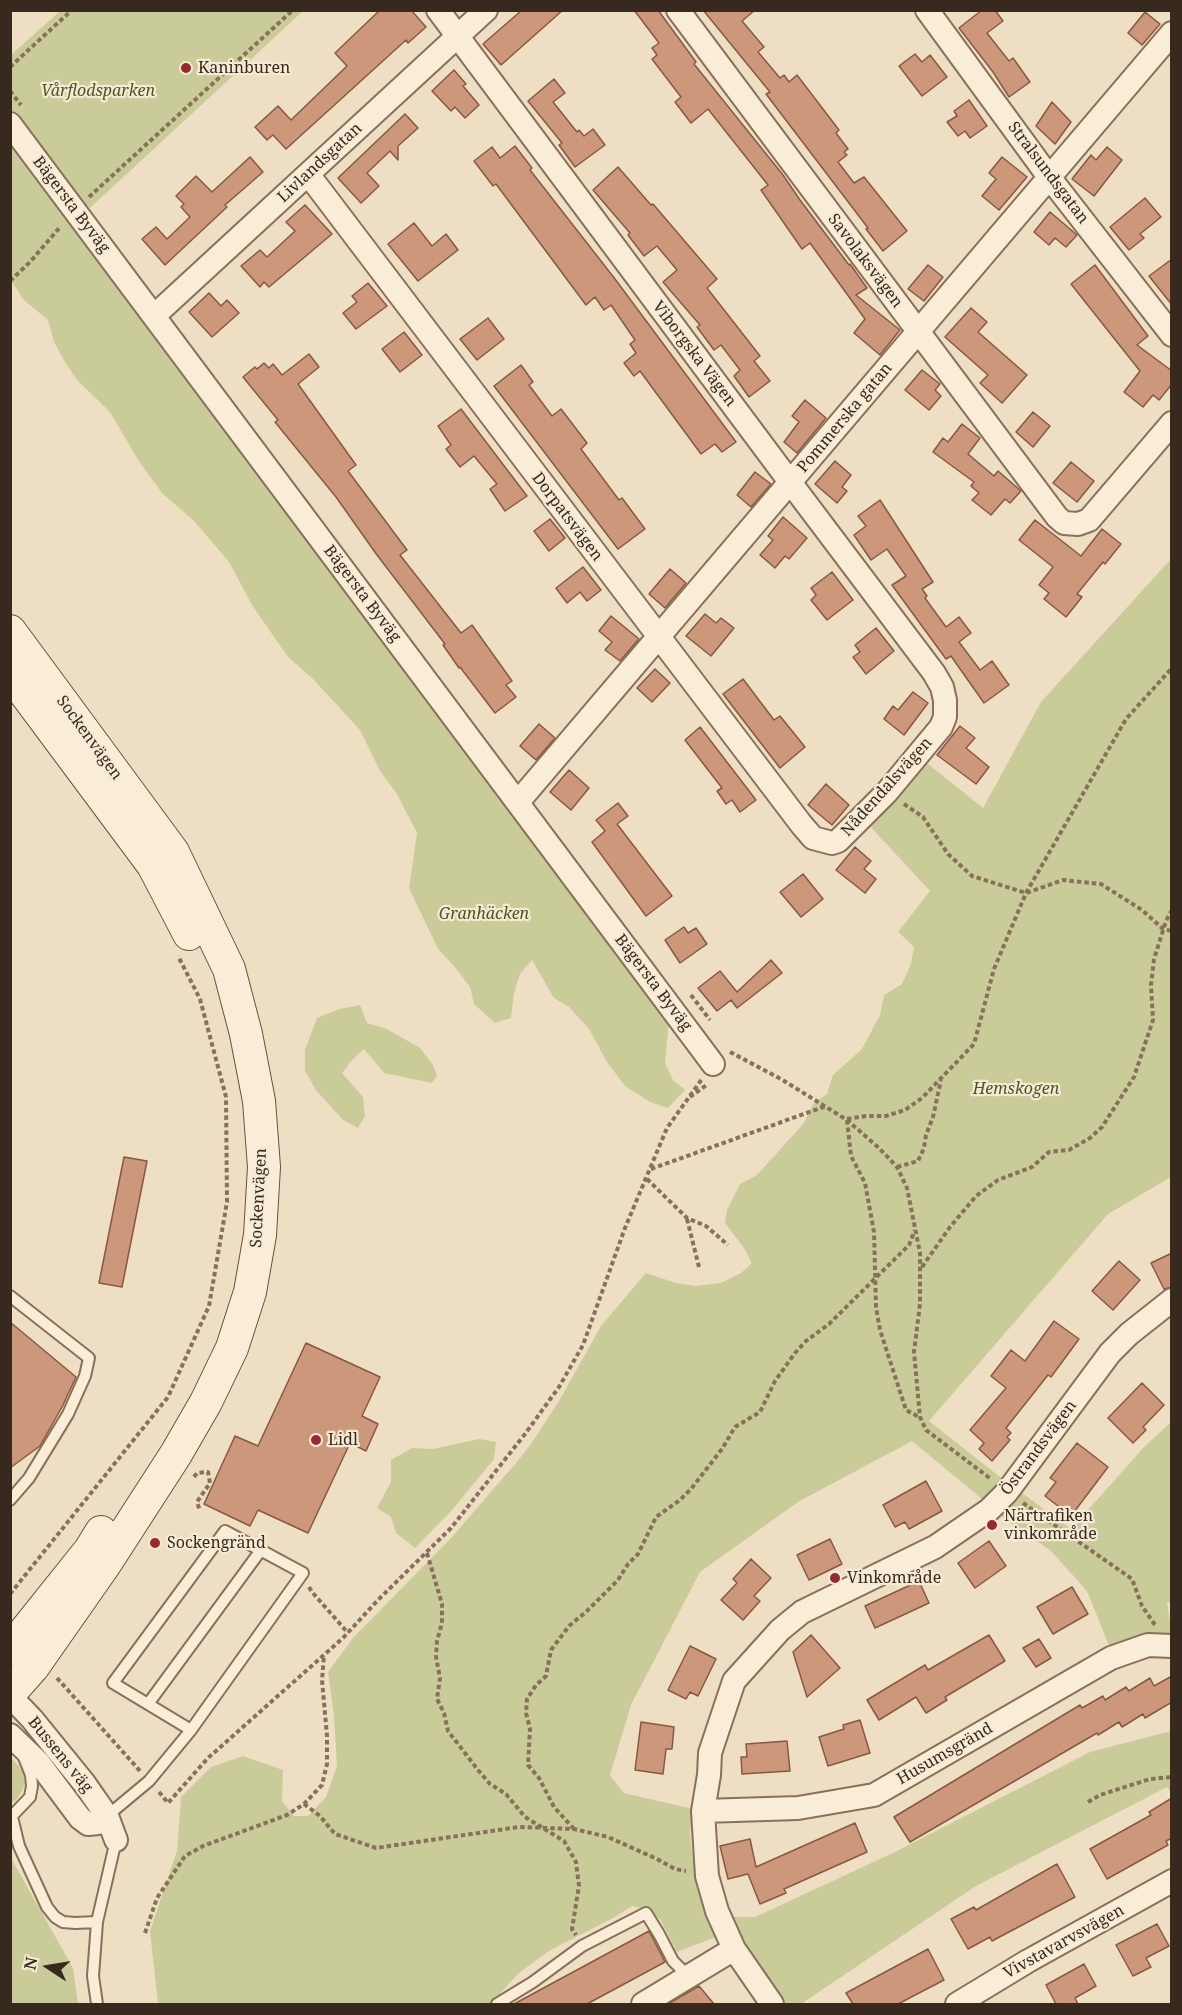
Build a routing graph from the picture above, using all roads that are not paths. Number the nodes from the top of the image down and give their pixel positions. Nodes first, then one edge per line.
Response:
1 (438, 10) edge
2 (486, 10) edge
3 (678, 10) edge
4 (927, 10) edge
5 (1172, 33) edge
6 (458, 36) junction
7 (10, 124) edge
8 (308, 174) junction
9 (1049, 177) junction
10 (154, 316) junction
11 (918, 332) junction
12 (1172, 335) edge
13 (1172, 423) edge
14 (790, 482) junction
15 (10, 631) edge
16 (658, 637) junction
17 (10, 673) edge
18 (945, 700) joint
19 (518, 802) junction
20 (838, 841) joint
21 (719, 1056) road end
22 (10, 1296) edge
23 (1172, 1300) edge
24 (10, 1500) edge
25 (261, 1550) junction
26 (1170, 1646) edge
27 (22, 1658) edge
28 (10, 1694) edge
29 (148, 1704) junction
30 (191, 1730) junction
31 (14, 1738) edge
32 (703, 1811) junction
33 (108, 1816) junction
34 (11, 1817) edge
35 (116, 1840) joint
36 (1172, 1881) edge
37 (97, 1922) junction
38 (734, 1949) junction
39 (689, 1977) junction
40 (98, 2004) edge
41 (497, 2004) edge
42 (643, 2004) edge
43 (772, 2004) edge
44 (957, 2004) edge

1 - 6 street, Viborgska Vägen
2 - 6 street, Livlandsgatan
3 - 11 street, Savolaksvägen
4 - 9 street, Stralsundsgatan
5 - 9 street, Pommerska gatan
6 - 8 street, Livlandsgatan
6 - 14 street, Viborgska Vägen
7 - 10 street, Bägersta Byväg
8 - 10 street, Livlandsgatan
8 - 16 street, Dorpatsvägen
9 - 11 street, Pommerska gatan
9 - 12 street, Stralsundsgatan
10 - 19 street, Bägersta Byväg
11 - 13 street, Savolaksvägen
11 - 14 street, Pommerska gatan
14 - 16 street, Pommerska gatan
14 - 18 street, Viborgska Vägen
15 - 27 main road, Sockenvägen
16 - 19 street, Pommerska gatan
16 - 20 street, Dorpatsvägen
17 - 27 main road, Sockenvägen
18 - 20 street, Nådendalsvägen
19 - 21 street, Bägersta Byväg
22 - 24 lane
23 - 32 street, Östrandsvägen
25 - 29 lane
25 - 29 lane
25 - 30 lane
26 - 32 street, Husumsgränd
27 - 28 main road, Sockenvägen
28 - 33 street, Bussens väg
29 - 30 lane
30 - 33 lane
31 - 33 street, Bussens väg
31 - 34 lane
32 - 38 street, Östrandsvägen
33 - 35 street, Bussens väg
34 - 37 lane
35 - 37 lane
36 - 44 street, Vivstavarvsvägen
37 - 40 lane
38 - 39 street
38 - 43 street, Östrandsvägen
39 - 41 lane
39 - 42 street

